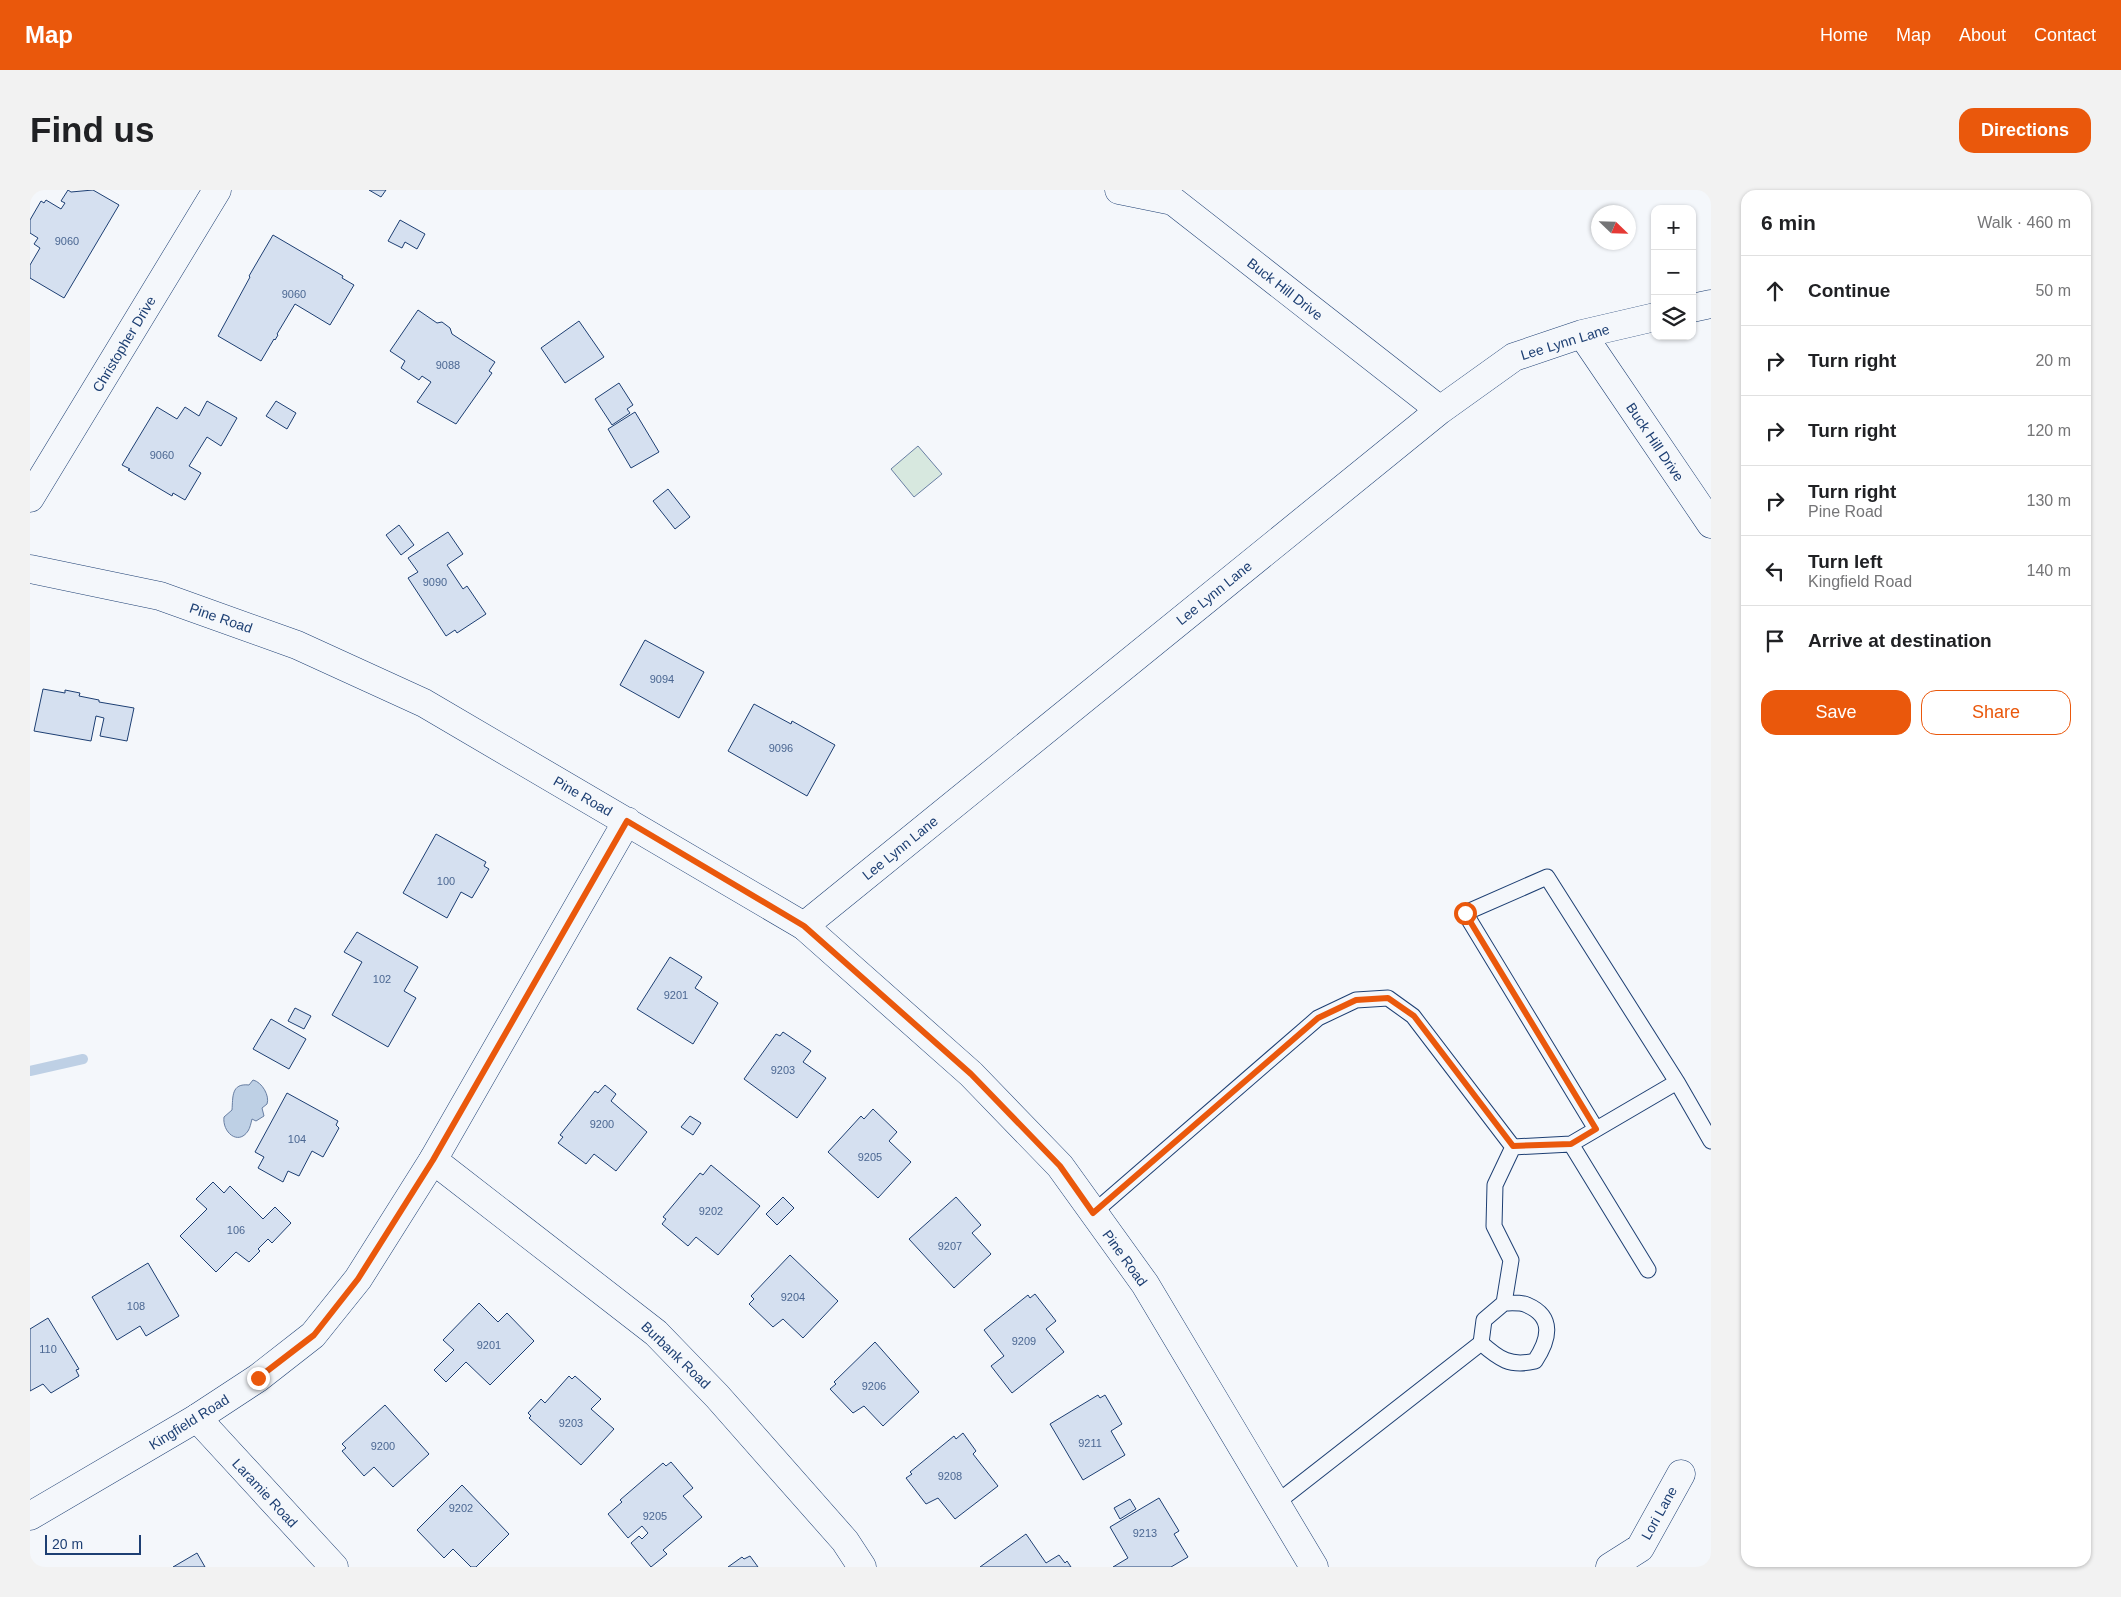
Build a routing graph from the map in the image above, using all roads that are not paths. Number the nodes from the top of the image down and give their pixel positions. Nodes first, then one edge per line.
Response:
1 (217, 190) edge
2 (1119, 190) edge
3 (1711, 304) edge
4 (1696, 307) edge
5 (1651, 318) edge
6 (1582, 334) junction
7 (1440, 410) junction
8 (30, 498) edge
9 (1711, 524) edge
10 (30, 569) edge
11 (627, 821) junction
12 (804, 926) junction
13 (1677, 1082) junction
14 (1596, 1129) junction
15 (1711, 1141) edge
16 (1571, 1144) junction
17 (1513, 1146) junction
18 (433, 1160) junction
19 (1093, 1213) junction
20 (1648, 1270) dead end
21 (1504, 1303) junction
22 (1481, 1343) junction
23 (197, 1418) junction
24 (1681, 1474) dead end
25 (1275, 1504) junction
26 (30, 1516) edge
27 (334, 1567) edge
28 (862, 1567) edge
29 (1314, 1567) edge
30 (1610, 1567) edge

1 - 8 street, Christopher Drive
2 - 7 street, Buck Hill Drive
3 - 4 street
5 - 6 street, Lee Lynn Lane
6 - 7 street, Lee Lynn Lane
6 - 9 street, Buck Hill Drive
7 - 12 street, Lee Lynn Lane
10 - 11 street, Pine Road
11 - 12 street, Pine Road
11 - 18 street, Kingfield Road
12 - 19 street, Pine Road
13 - 14 lane
13 - 14 lane
13 - 15 lane
14 - 16 lane
16 - 17 lane
16 - 20 lane
17 - 19 lane
17 - 21 lane
18 - 23 street, Kingfield Road
18 - 28 street, Burbank Road
19 - 25 street, Pine Road
21 - 22 lane
21 - 22 lane
22 - 25 lane
23 - 26 street, Kingfield Road
23 - 27 street, Laramie Road
24 - 30 street, Lori Lane
25 - 29 street, Pine Road

